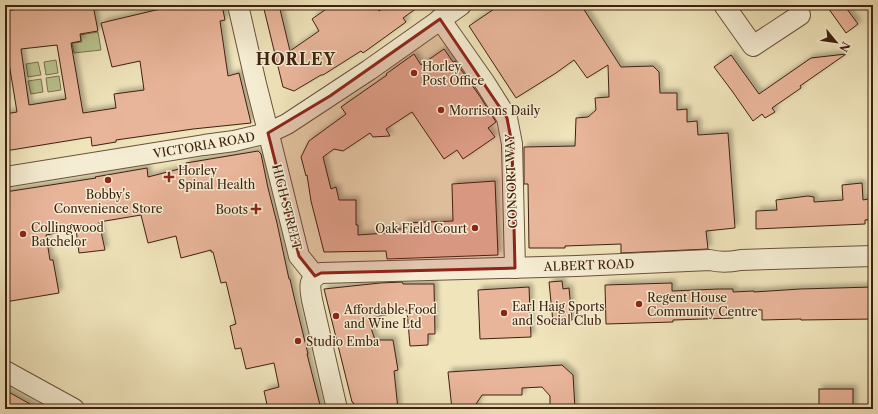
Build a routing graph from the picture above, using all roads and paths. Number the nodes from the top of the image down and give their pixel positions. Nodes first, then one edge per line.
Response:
1 (238, 5) edge
2 (461, 5) edge
3 (724, 5) edge
4 (800, 15) dead end
5 (440, 19) junction
6 (268, 133) junction
7 (5, 176) edge
8 (873, 256) edge
9 (515, 268) junction
10 (312, 280) junction
11 (5, 371) edge
12 (74, 409) edge
13 (337, 409) edge

1 - 6 street, HIGH STREET
2 - 5 street, VICTORIA ROAD
3 - 4 street
5 - 6 street, VICTORIA ROAD
5 - 9 street, CONSORT WAY
6 - 7 street, VICTORIA ROAD
6 - 10 street, HIGH STREET
8 - 9 street, ALBERT ROAD
9 - 10 street, ALBERT ROAD
10 - 13 street
11 - 12 street

